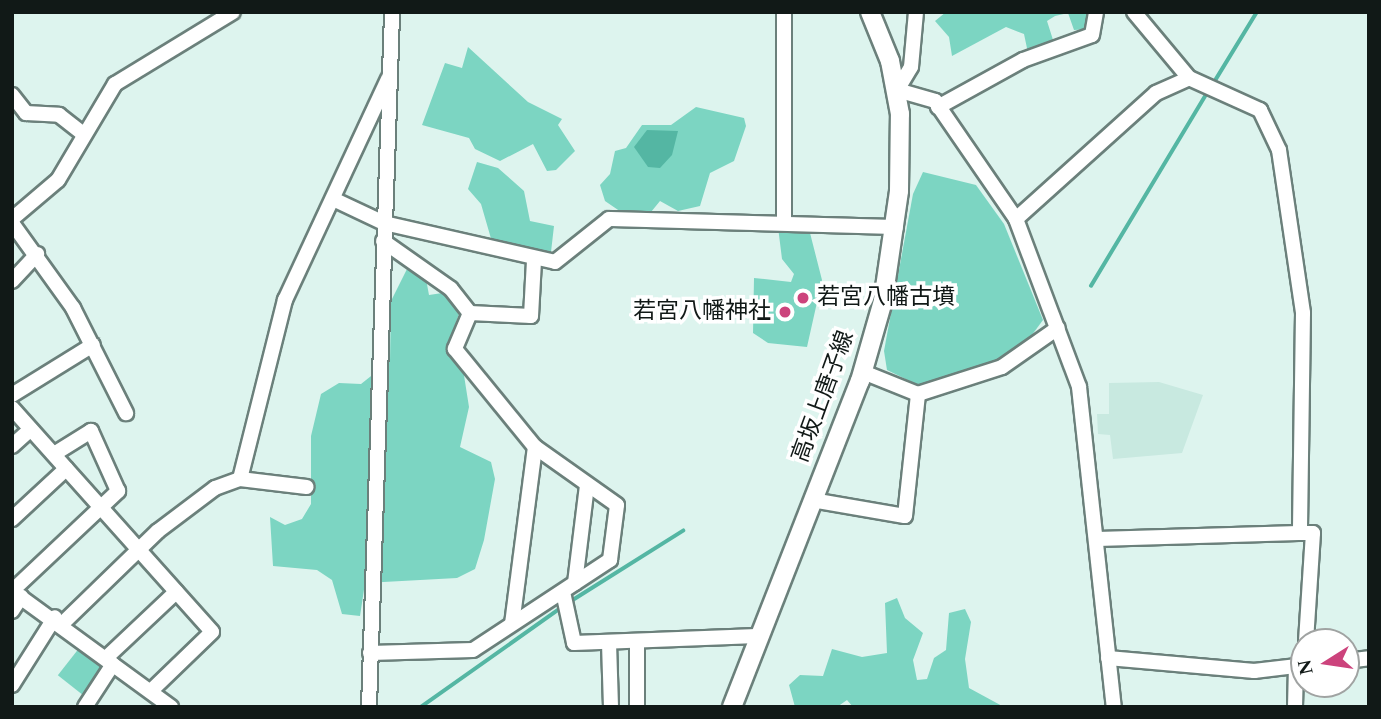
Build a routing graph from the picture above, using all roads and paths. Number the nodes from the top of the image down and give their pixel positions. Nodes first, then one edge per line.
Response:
1 (392, 12) edge
2 (784, 12) edge
3 (870, 12) edge
4 (1096, 12) edge
5 (1134, 12) edge
6 (227, 13) edge
7 (921, 14) edge
8 (389, 78) junction
9 (1189, 78) junction
10 (897, 90) junction
11 (12, 95) edge
12 (938, 107) junction
13 (81, 132) junction
14 (333, 199) junction
15 (1016, 219) junction
16 (12, 221) edge
17 (384, 223) junction
18 (784, 223) junction
19 (896, 227) junction
20 (383, 241) junction
21 (37, 254) junction
22 (534, 260) junction
23 (12, 281) edge
24 (470, 313) junction
25 (1058, 328) junction
26 (93, 345) junction
27 (863, 372) junction
28 (918, 394) junction
29 (12, 395) edge
30 (12, 408) edge
31 (126, 412) dead end
32 (31, 429) junction
33 (12, 446) edge
34 (535, 447) junction
35 (54, 454) junction
36 (66, 469) junction
37 (240, 479) junction
38 (587, 485) junction
39 (307, 487) dead end
40 (812, 500) junction
41 (102, 508) junction
42 (12, 519) edge
43 (1300, 533) junction
44 (1096, 539) junction
45 (139, 550) junction
46 (569, 588) junction
47 (176, 592) junction
48 (15, 593) edge
49 (12, 611) edge
50 (59, 620) junction
51 (512, 623) junction
52 (1307, 628) edge
53 (757, 636) junction
54 (637, 642) junction
55 (608, 643) junction
56 (370, 653) junction
57 (1108, 658) junction
58 (110, 660) junction
59 (1290, 667) edge
60 (12, 685) edge
61 (151, 691) junction
62 (85, 707) edge
63 (170, 707) edge
64 (369, 707) edge
65 (611, 707) edge
66 (637, 707) edge
67 (732, 707) edge
68 (1114, 707) edge

1 - 8 street
2 - 18 street
3 - 10 main road, 高坂上唐子線
4 - 12 street
5 - 9 street
6 - 13 street
7 - 10 street
8 - 14 street
8 - 17 street
9 - 15 street
9 - 43 street
10 - 12 street
10 - 19 main road, 高坂上唐子線
11 - 13 street
12 - 15 street
13 - 16 street
14 - 17 street
14 - 37 street
15 - 25 street
16 - 21 street
17 - 20 street
17 - 22 street
18 - 19 street
18 - 22 street
19 - 27 main road, 高坂上唐子線
20 - 24 street
20 - 56 street
21 - 23 street
21 - 26 street
22 - 24 street
24 - 34 street
25 - 28 street
25 - 44 street
26 - 29 street
26 - 31 street
27 - 28 street
27 - 40 main road, 高坂上唐子線
28 - 40 street
30 - 32 street
32 - 33 street
32 - 35 street
34 - 38 street
34 - 51 street
35 - 36 street
35 - 41 street
36 - 41 street
36 - 42 street
37 - 39 street
37 - 45 street
38 - 46 street
38 - 46 street
40 - 53 main road, 高坂上唐子線
41 - 45 street
41 - 48 street
43 - 44 street
43 - 52 street
44 - 57 street
45 - 47 street
45 - 50 street
46 - 51 street
46 - 55 street
47 - 58 street
47 - 61 street
48 - 49 street
48 - 50 street
50 - 58 street
50 - 60 street
51 - 56 street
53 - 54 street
53 - 67 main road, 高坂上唐子線
54 - 55 street
54 - 66 street
55 - 65 street
56 - 64 street
57 - 59 street
57 - 68 street
58 - 61 street
58 - 62 street
61 - 63 street

